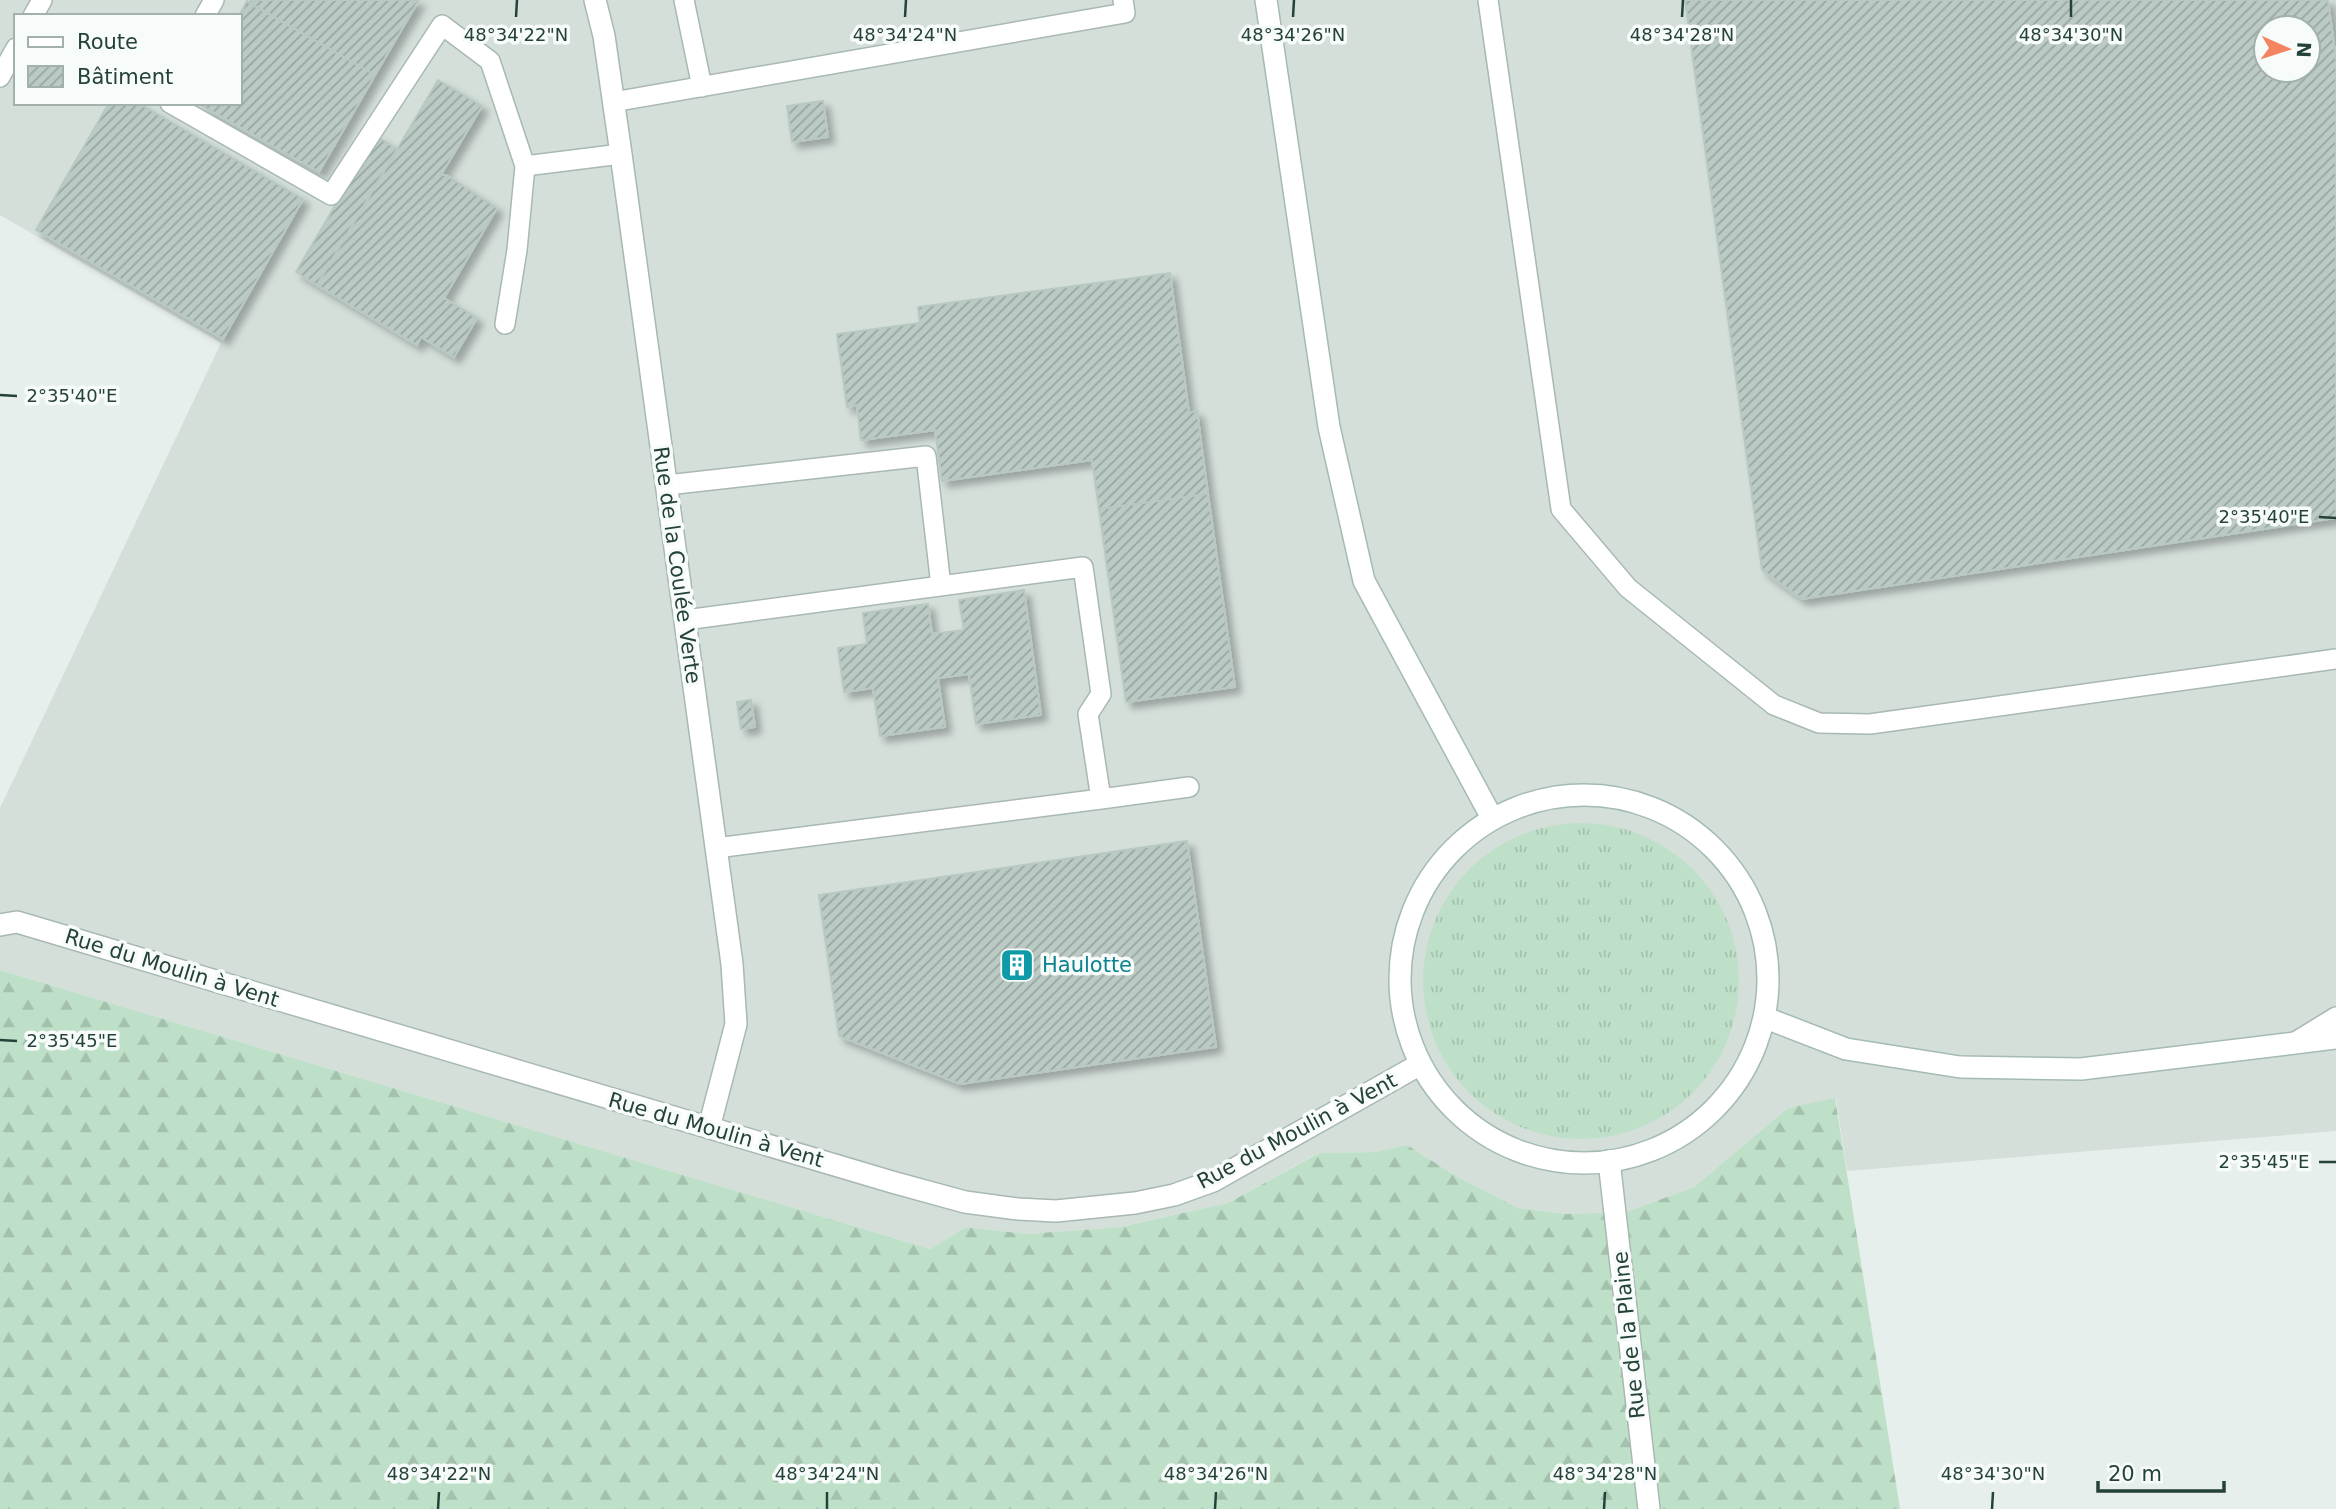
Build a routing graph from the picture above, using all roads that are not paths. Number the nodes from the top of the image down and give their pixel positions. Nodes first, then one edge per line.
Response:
1 (595, 0) edge
2 (684, 0) edge
3 (1123, 0) edge
4 (1266, 0) edge
5 (1488, 0) edge
6 (14, 52) edge
7 (0, 77) edge
8 (702, 87) junction
9 (613, 102) junction
10 (174, 105) edge
11 (621, 154) junction
12 (524, 166) junction
13 (505, 324) dead end
14 (667, 485) junction
15 (941, 586) junction
16 (685, 620) junction
17 (2336, 659) edge
18 (1189, 787) dead end
19 (1101, 799) junction
20 (1492, 818) junction
21 (716, 848) junction
22 (0, 925) edge
23 (2336, 1017) edge
24 (1766, 1018) junction
25 (2336, 1038) edge
26 (2291, 1044) junction
27 (1418, 1066) junction
28 (709, 1128) junction
29 (1609, 1161) junction
30 (1649, 1509) edge

1 - 9 street, Rue de la Coulée Verte
2 - 8 lane
3 - 8 lane
4 - 20 street
5 - 17 lane
6 - 7 lane
8 - 9 lane
9 - 11 street, Rue de la Coulée Verte
10 - 12 lane
11 - 12 lane
11 - 14 street, Rue de la Coulée Verte
12 - 13 lane
14 - 15 lane
14 - 16 street, Rue de la Coulée Verte
15 - 16 lane
15 - 19 lane
16 - 21 street, Rue de la Coulée Verte
18 - 19 lane
19 - 21 lane
20 - 24 street
20 - 27 street
21 - 28 street, Rue de la Coulée Verte
22 - 28 street, Rue du Moulin à Vent
23 - 26 lane
24 - 26 street
24 - 29 street
25 - 26 street
27 - 28 street, Rue du Moulin à Vent
27 - 29 street
29 - 30 street, Rue de la Plaine

